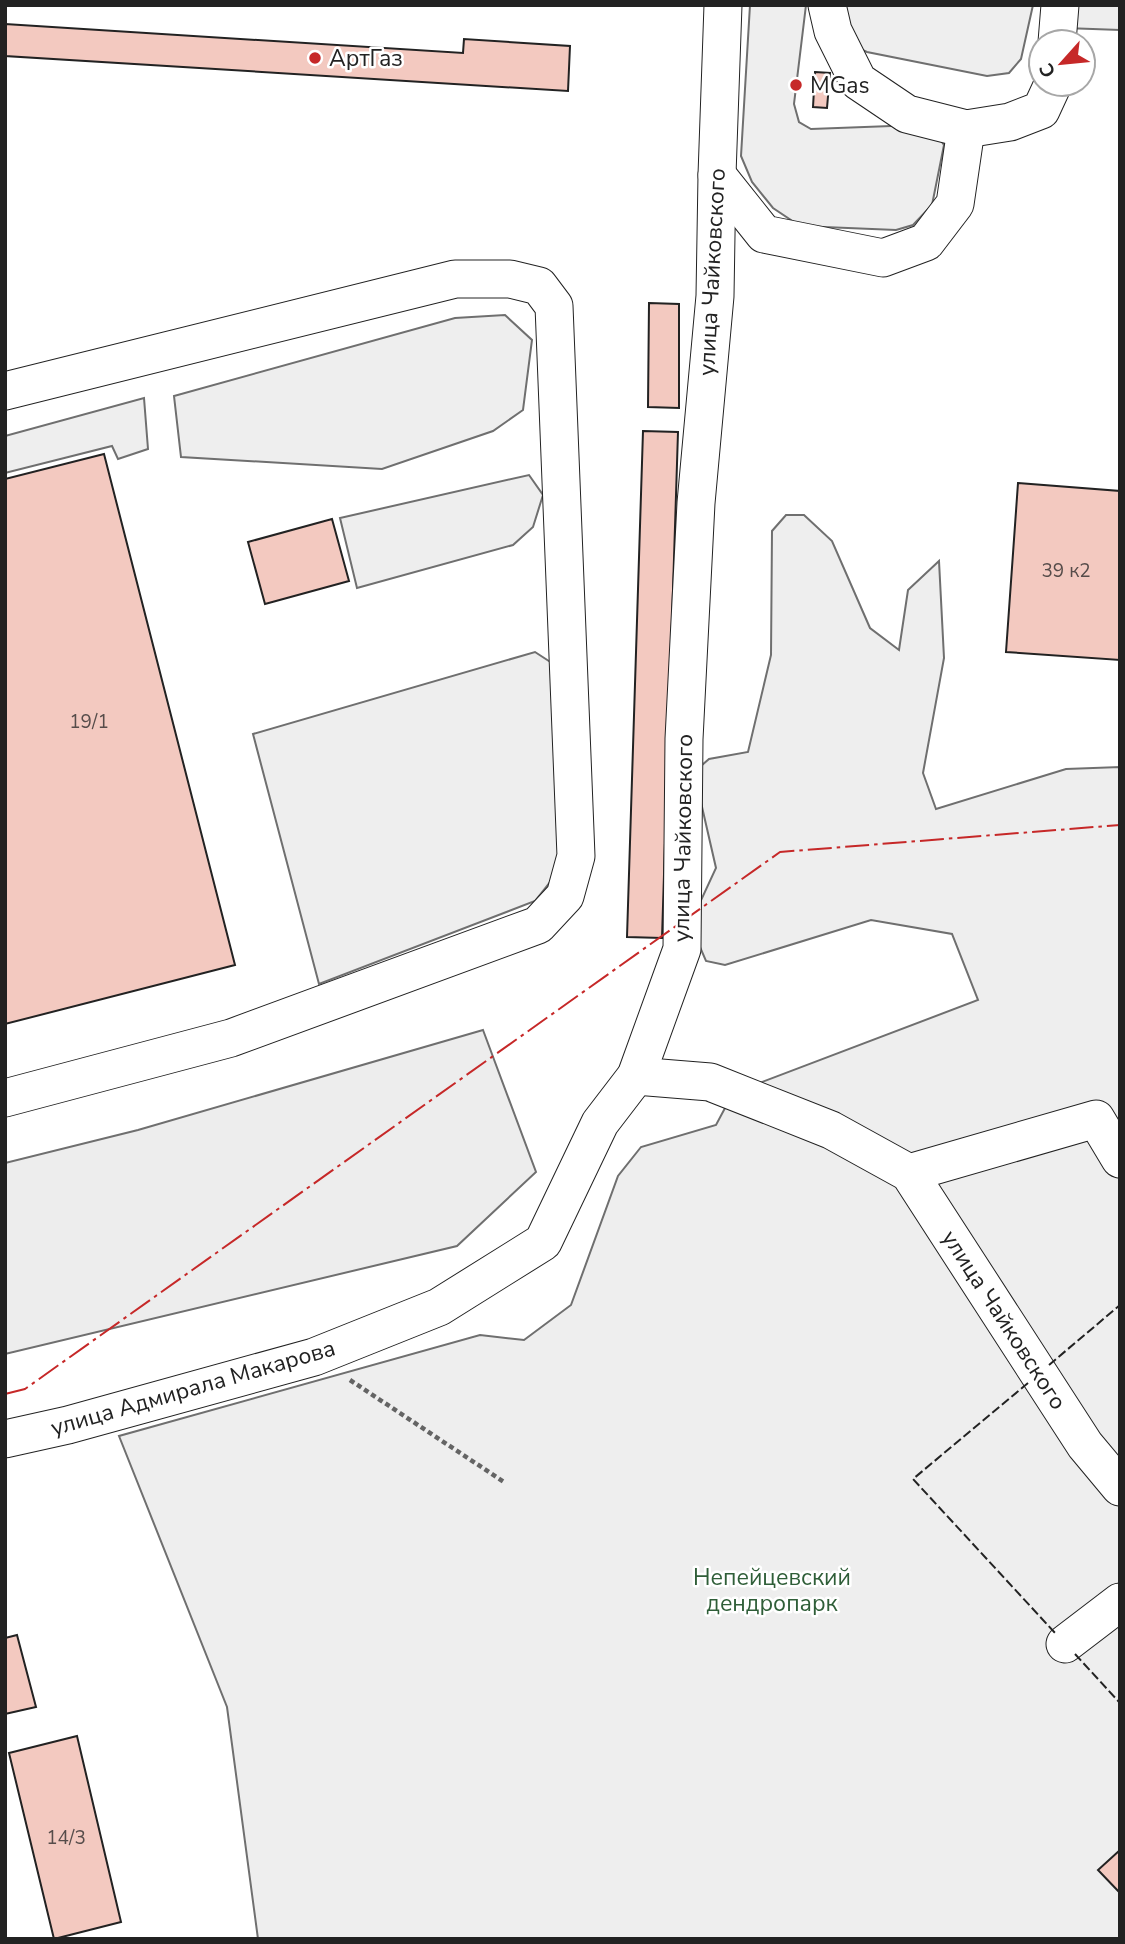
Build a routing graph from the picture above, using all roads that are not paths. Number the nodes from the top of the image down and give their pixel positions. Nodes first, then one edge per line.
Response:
1 (723, 5) edge
2 (827, 5) edge
3 (1060, 5) edge
4 (1058, 28) edge
5 (1047, 98) edge
6 (966, 130) junction
7 (717, 175) junction
8 (5, 391) edge
9 (636, 1076) junction
10 (5, 1098) edge
11 (1120, 1160) edge
12 (909, 1173) junction
13 (5, 1440) edge
14 (1120, 1487) edge
15 (1120, 1602) edge
16 (1065, 1644) dead end

1 - 7 street, улица Чайковского
2 - 6 street
3 - 4 street
5 - 6 street
6 - 7 street
7 - 9 street, улица Чайковского
8 - 10 street
9 - 12 street, улица Чайковского
9 - 13 street, улица Адмирала Макарова
11 - 12 street
12 - 14 street, улица Чайковского
15 - 16 street

